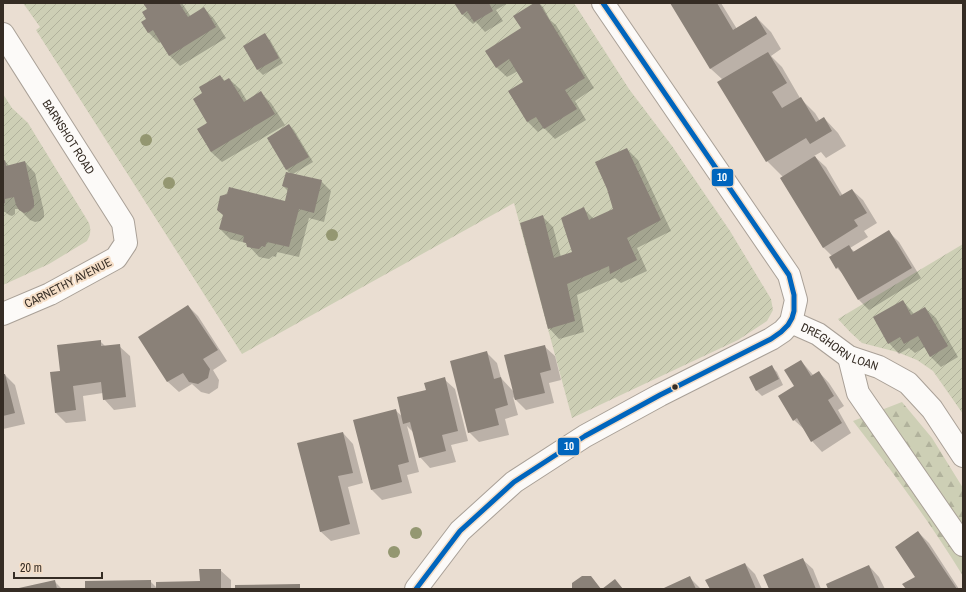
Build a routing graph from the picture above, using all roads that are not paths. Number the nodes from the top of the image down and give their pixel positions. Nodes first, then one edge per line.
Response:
1 (603, 3) edge
2 (3, 34) edge
3 (126, 243) joint
4 (3, 314) edge
5 (791, 322) junction
6 (849, 357) junction
7 (963, 456) edge
8 (963, 546) edge
9 (416, 589) edge

1 - 5 street, DREGHORN LOAN
2 - 3 street, BARNSHOT ROAD
3 - 4 street, CARNETHY AVENUE
5 - 6 street, DREGHORN LOAN
5 - 9 street
6 - 7 street, DREGHORN LOAN
6 - 8 street

